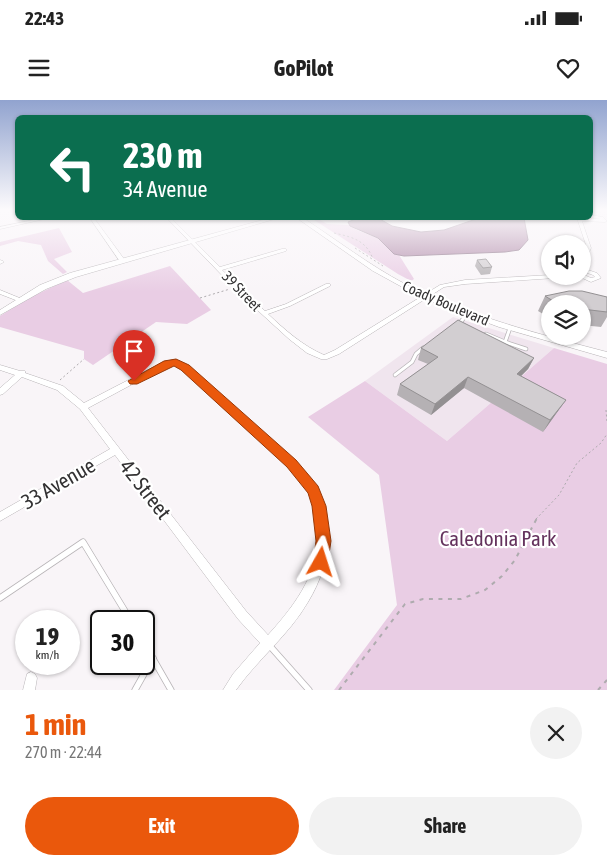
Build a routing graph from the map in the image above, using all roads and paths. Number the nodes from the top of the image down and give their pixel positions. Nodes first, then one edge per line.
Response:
1 (105, 237) edge
2 (188, 237) edge
3 (204, 237) edge
4 (328, 237) edge
5 (348, 237) edge
6 (191, 240) junction
7 (349, 244) dead end
8 (284, 250) dead end
9 (121, 259) junction
10 (373, 259) junction
11 (220, 269) junction
12 (388, 269) dead end
13 (591, 272) edge
14 (541, 277) edge
15 (591, 280) edge
16 (328, 285) dead end
17 (238, 286) junction
18 (0, 292) edge
19 (426, 297) junction
20 (200, 298) dead end
21 (20, 300) junction
22 (0, 313) edge
23 (264, 314) junction
24 (467, 314) junction
25 (459, 324) junction
26 (468, 327) edge
27 (510, 328) junction
28 (451, 329) edge
29 (477, 331) edge
30 (505, 342) junction
31 (430, 344) edge
32 (526, 349) dead end
33 (607, 355) edge
34 (84, 359) dead end
35 (0, 367) edge
36 (22, 373) junction
37 (395, 375) dead end
38 (54, 386) junction
39 (0, 392) edge
40 (83, 407) junction
41 (606, 410) edge
42 (607, 422) edge
43 (607, 434) edge
44 (116, 450) junction
45 (0, 517) edge
46 (0, 598) edge
47 (124, 610) edge
48 (267, 643) junction
49 (155, 662) edge
50 (143, 675) edge
51 (607, 680) edge
52 (135, 690) edge
53 (171, 690) edge
54 (229, 690) edge
55 (309, 690) edge
56 (339, 690) edge
57 (598, 690) edge

1 - 9 street
2 - 6 street, 39 Street
3 - 6 main road
4 - 19 main road, Coady Boulevard
5 - 10 path
6 - 9 main road
6 - 11 street, 39 Street
7 - 10 path
8 - 11 street
9 - 21 main road
10 - 12 path
11 - 17 street, 39 Street
13 - 15 street
14 - 19 street
16 - 23 street
17 - 20 path
17 - 23 street, 39 Street
18 - 21 street
19 - 23 street, 39 Street
19 - 24 main road, Coady Boulevard
21 - 22 main road
24 - 25 lane
24 - 27 main road, Coady Boulevard
25 - 26 lane
25 - 28 lane
27 - 30 lane
27 - 33 main road, Coady Boulevard
29 - 30 lane
30 - 32 lane
31 - 37 lane
34 - 38 path
35 - 36 street, 42 Street
36 - 38 street, 42 Street
36 - 39 street
38 - 40 street, 42 Street
40 - 44 street, 42 Street
40 - 48 street
41 - 42 path
43 - 56 path
44 - 45 street, 33 Avenue
44 - 48 street, 42 Street
46 - 47 lane
48 - 54 street
48 - 55 lane
49 - 53 lane
50 - 52 lane
51 - 57 path

